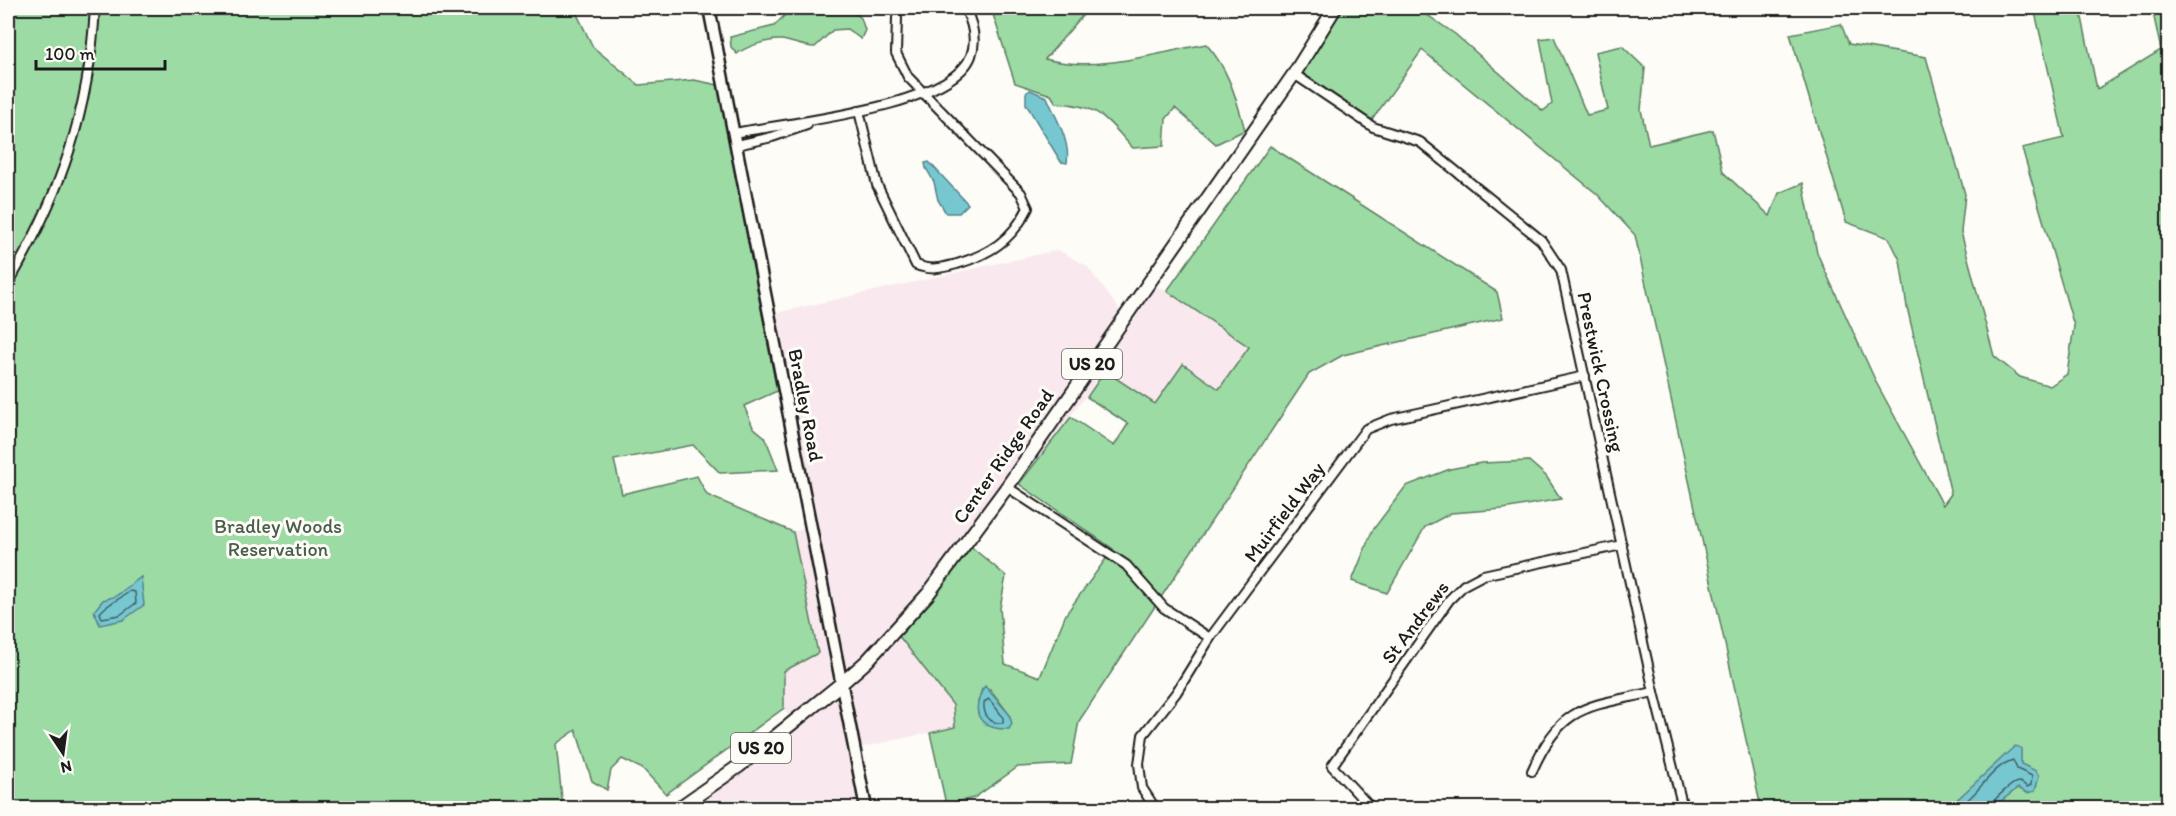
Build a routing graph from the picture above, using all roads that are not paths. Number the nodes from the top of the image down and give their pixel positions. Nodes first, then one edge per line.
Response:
1 (95, 8) edge
2 (709, 8) edge
3 (964, 8) edge
4 (1332, 8) edge
5 (897, 18) dead end
6 (1294, 74) junction
7 (924, 95) junction
8 (859, 111) junction
9 (819, 120) junction
10 (735, 133) junction
11 (737, 146) junction
12 (8, 284) edge
13 (1585, 376) junction
14 (1007, 487) junction
15 (1622, 545) junction
16 (1210, 638) junction
17 (842, 683) junction
18 (1654, 692) junction
19 (1532, 771) dead end
20 (679, 808) edge
21 (866, 808) edge
22 (1155, 808) edge
23 (1371, 808) edge
24 (1683, 808) edge

1 - 12 street
2 - 10 street, Bradley Road
3 - 7 street
4 - 6 main road, Center Ridge Road / US 20
5 - 7 street
6 - 13 street, Prestwick Crossing
6 - 14 main road, Center Ridge Road / US 20
7 - 8 street
7 - 8 street
8 - 9 street
9 - 10 street
9 - 11 street
10 - 11 street, Bradley Road
11 - 17 street, Bradley Road
13 - 15 street, Prestwick Crossing
13 - 16 street, Muirfield Way
14 - 16 street
14 - 17 main road, Center Ridge Road / US 20
15 - 18 street, Prestwick Crossing
15 - 23 street, St Andrews
16 - 22 street, Muirfield Way
17 - 20 main road, Center Ridge Road / US 20
17 - 21 street, Bradley Road
18 - 19 street
18 - 24 street, Prestwick Crossing

